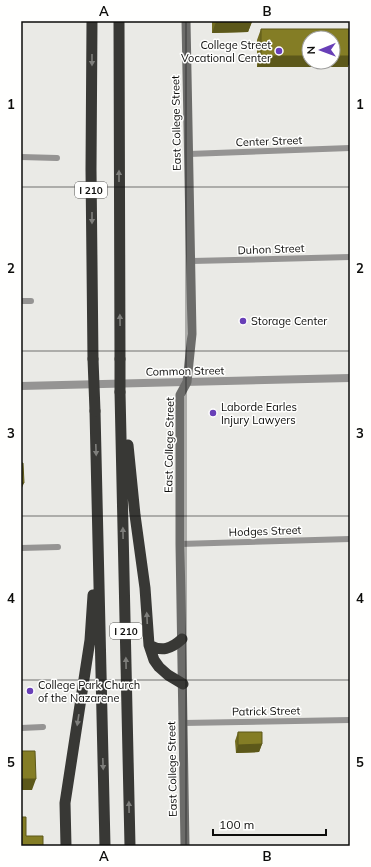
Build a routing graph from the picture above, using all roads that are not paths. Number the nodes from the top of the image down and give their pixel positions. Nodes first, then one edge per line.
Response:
1 (92, 21) edge
2 (119, 21) edge
3 (186, 21) edge
4 (350, 148) edge
5 (189, 154) junction
6 (21, 157) edge
7 (57, 158) dead end
8 (350, 257) edge
9 (192, 262) junction
10 (31, 300) dead end
11 (21, 301) edge
12 (350, 378) edge
13 (187, 382) junction
14 (21, 386) edge
15 (121, 413) junction
16 (98, 529) junction
17 (350, 539) edge
18 (180, 544) junction
19 (58, 547) dead end
20 (21, 548) edge
21 (182, 639) junction
22 (148, 645) junction
23 (183, 684) junction
24 (350, 720) edge
25 (183, 724) junction
26 (43, 727) dead end
27 (21, 728) edge
28 (185, 835) junction
29 (65, 846) edge
30 (105, 846) edge
31 (130, 846) edge
32 (185, 846) edge
33 (190, 846) edge

1 -> 16 highway, I 210, bridge
15 -> 2 highway, I 210, bridge
3 - 5 main road, East College Street
4 - 5 street, Center Street
5 - 9 main road, East College Street
6 - 7 street
8 - 9 street, Duhon Street
9 - 13 main road, East College Street
10 - 11 street
12 - 13 street, Common Street
13 - 14 street, Common Street
13 - 18 main road, East College Street
22 -> 15 highway
31 -> 15 highway, I 210
16 -> 29 highway
16 -> 30 highway, I 210
17 - 18 street, Hodges Street
18 - 21 main road, East College Street
19 - 20 street
21 - 22 highway
21 - 23 main road, East College Street
22 - 23 highway
23 - 25 main road, East College Street
24 - 25 street, Patrick Street
25 - 28 main road, East College Street
26 - 27 street
28 - 32 main road, East College Street
28 - 33 main road

